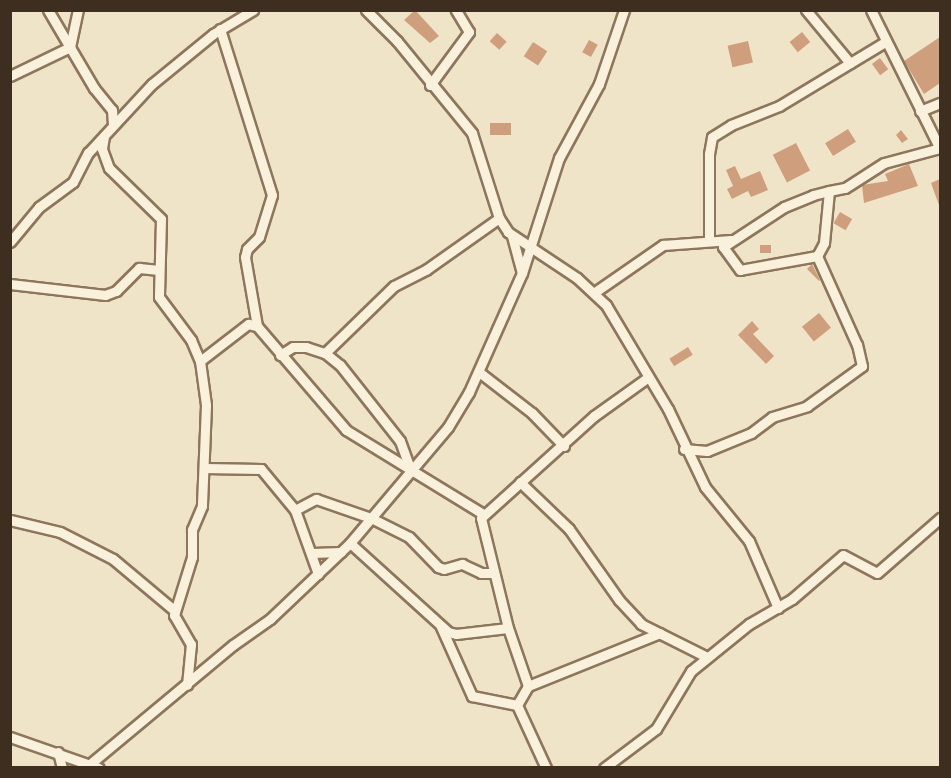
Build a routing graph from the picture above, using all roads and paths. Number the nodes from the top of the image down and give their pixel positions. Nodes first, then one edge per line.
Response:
1 (48, 10) edge
2 (78, 10) edge
3 (253, 10) edge
4 (366, 10) edge
5 (456, 10) edge
6 (624, 10) edge
7 (871, 10) edge
8 (808, 12) edge
9 (220, 29) junction
10 (885, 42) junction
11 (70, 46) junction
12 (850, 63) junction
13 (10, 76) edge
14 (430, 85) junction
15 (940, 104) edge
16 (128, 109) junction
17 (112, 110) junction
18 (920, 111) junction
19 (113, 124) junction
20 (104, 136) junction
21 (940, 148) edge
22 (829, 191) junction
23 (499, 218) junction
24 (512, 236) junction
25 (709, 240) junction
26 (731, 240) junction
27 (10, 242) edge
28 (531, 248) junction
29 (817, 256) junction
30 (159, 270) junction
31 (522, 273) junction
32 (10, 284) edge
33 (595, 292) junction
34 (257, 326) junction
35 (325, 353) junction
36 (280, 354) junction
37 (200, 361) junction
38 (478, 372) junction
39 (647, 378) junction
40 (564, 446) junction
41 (684, 449) junction
42 (204, 468) junction
43 (412, 468) junction
44 (520, 482) junction
45 (295, 510) junction
46 (483, 514) junction
47 (371, 518) junction
48 (940, 518) edge
49 (10, 520) edge
50 (350, 543) junction
51 (341, 552) junction
52 (312, 553) junction
53 (494, 573) junction
54 (318, 574) junction
55 (778, 609) junction
56 (175, 611) junction
57 (441, 627) junction
58 (508, 627) junction
59 (660, 633) junction
60 (707, 657) junction
61 (187, 685) junction
62 (528, 686) junction
63 (517, 705) junction
64 (10, 737) edge
65 (58, 752) junction
66 (95, 766) edge
67 (62, 768) edge
68 (546, 768) edge
69 (604, 768) edge

1 - 11 street
2 - 11 street
3 - 9 street
4 - 14 street
5 - 14 street
6 - 28 street
7 - 10 street
8 - 12 street
9 - 16 street
9 - 34 street
10 - 12 street
10 - 18 street
11 - 13 street
11 - 17 street
12 - 25 street
14 - 23 street
15 - 18 street
16 - 17 street
16 - 19 street
17 - 19 street
18 - 21 street
19 - 20 street
20 - 27 street
20 - 30 street
21 - 22 street
22 - 26 street
22 - 29 street
23 - 24 street
23 - 35 street
24 - 28 street
24 - 31 street
25 - 26 street
25 - 33 street
26 - 29 street
28 - 31 street
28 - 33 street
29 - 41 street
30 - 32 street
30 - 37 street
31 - 38 street
33 - 39 street
34 - 36 street
34 - 37 street
35 - 36 street
35 - 43 street
36 - 43 street
37 - 42 street
38 - 40 street
38 - 43 street
39 - 40 street
39 - 41 street
40 - 44 street
41 - 55 street
42 - 45 street
42 - 56 street
43 - 46 street
43 - 47 street
44 - 46 street
44 - 59 street
45 - 47 street
45 - 52 street
46 - 53 street
47 - 50 street
47 - 53 street
48 - 55 street
49 - 56 street
50 - 51 street
50 - 57 street
51 - 52 street
51 - 54 street
52 - 54 street
53 - 58 street
54 - 61 street
55 - 60 street
56 - 61 street
57 - 58 street
57 - 63 street
58 - 62 street
59 - 60 street
59 - 62 street
60 - 69 street
61 - 66 street
62 - 63 street
63 - 68 street
64 - 65 street
65 - 66 street
65 - 67 street

